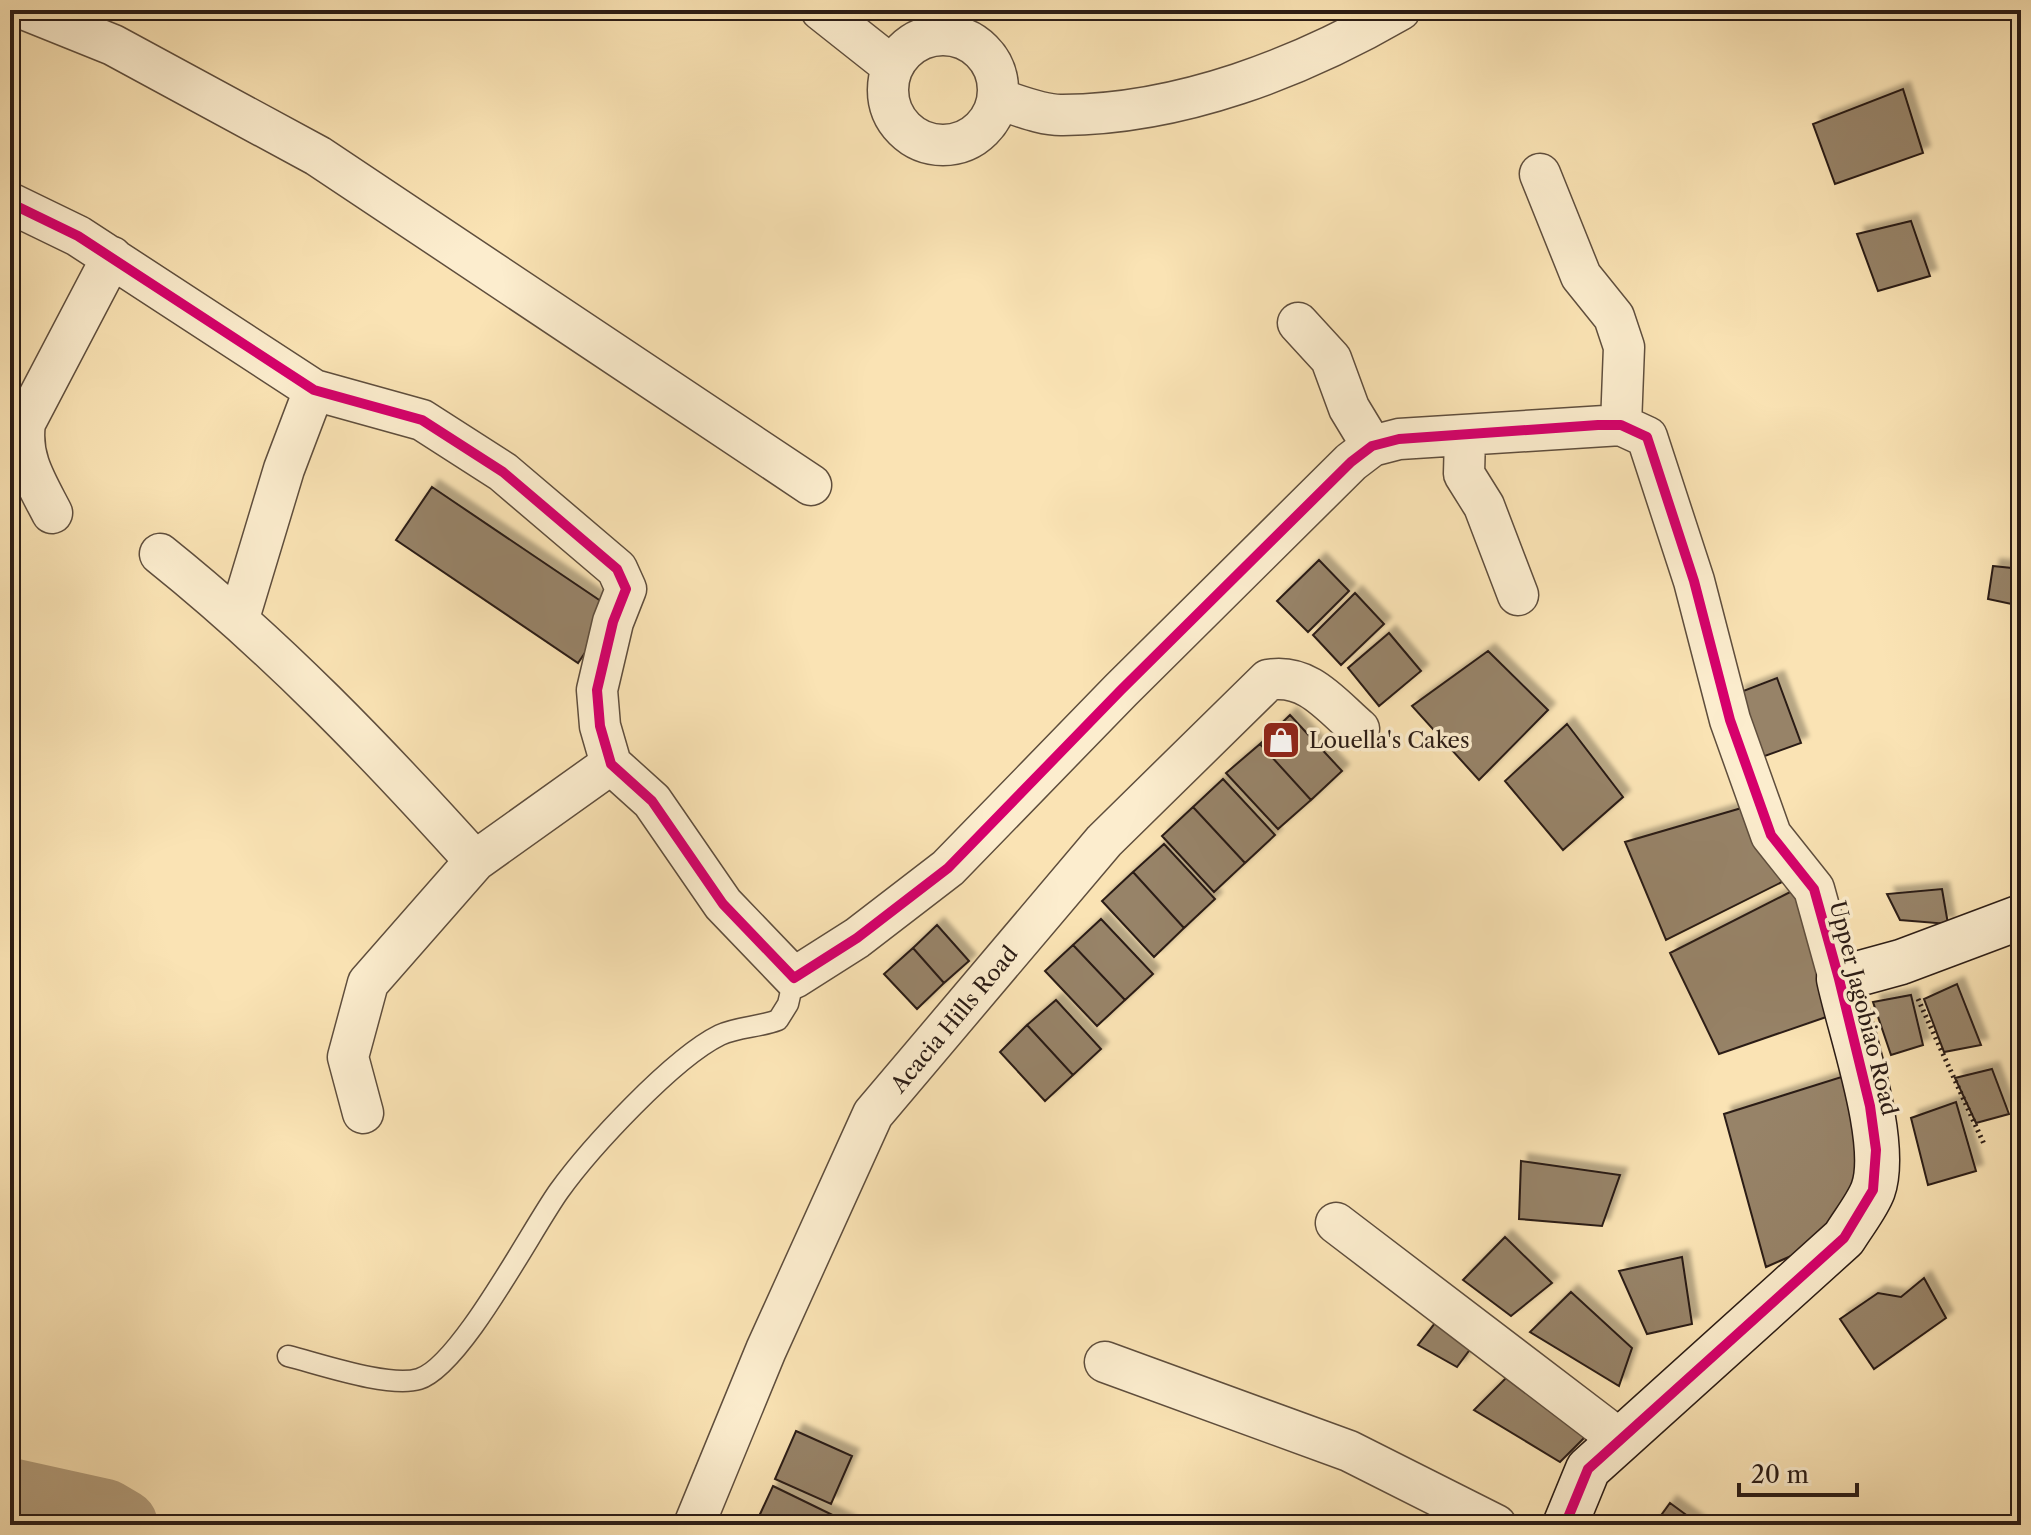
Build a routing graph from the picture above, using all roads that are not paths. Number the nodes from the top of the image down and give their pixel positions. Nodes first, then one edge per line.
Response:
1 (26, 10) edge
2 (821, 10) edge
3 (1400, 10) edge
4 (951, 22) edge
5 (893, 67) junction
6 (998, 99) junction
7 (1540, 174) dead end
8 (10, 203) edge
9 (112, 257) junction
10 (1298, 323) dead end
11 (314, 390) junction
12 (1621, 425) junction
13 (1465, 436) junction
14 (1372, 446) junction
15 (811, 485) dead end
16 (52, 513) dead end
17 (160, 554) dead end
18 (1518, 595) dead end
19 (239, 618) junction
20 (1359, 729) dead end
21 (611, 764) junction
22 (475, 861) junction
23 (2021, 917) edge
24 (794, 978) junction
25 (1839, 979) junction
26 (363, 1113) dead end
27 (1336, 1223) dead end
28 (288, 1356) dead end
29 (1105, 1362) dead end
30 (1618, 1438) junction
31 (694, 1525) edge
32 (1496, 1525) edge
33 (1565, 1525) edge

1 - 15 street
2 - 5 street
3 - 6 street
4 - 5 street
4 - 6 street
5 - 6 street
7 - 12 street
8 - 9 street
9 - 11 street
9 - 16 street
10 - 14 street
11 - 19 street
11 - 21 street
12 - 13 street
12 - 25 street, Upper Jagobiao Road
13 - 14 street
13 - 18 street
14 - 24 street
17 - 19 street
19 - 22 street
20 - 31 street, Acacia Hills Road
21 - 22 street
21 - 24 street
22 - 26 street
23 - 25 street
24 - 28 lane
25 - 30 street, Upper Jagobiao Road
27 - 30 street
29 - 32 street
30 - 33 street, Upper Jagobiao Road

